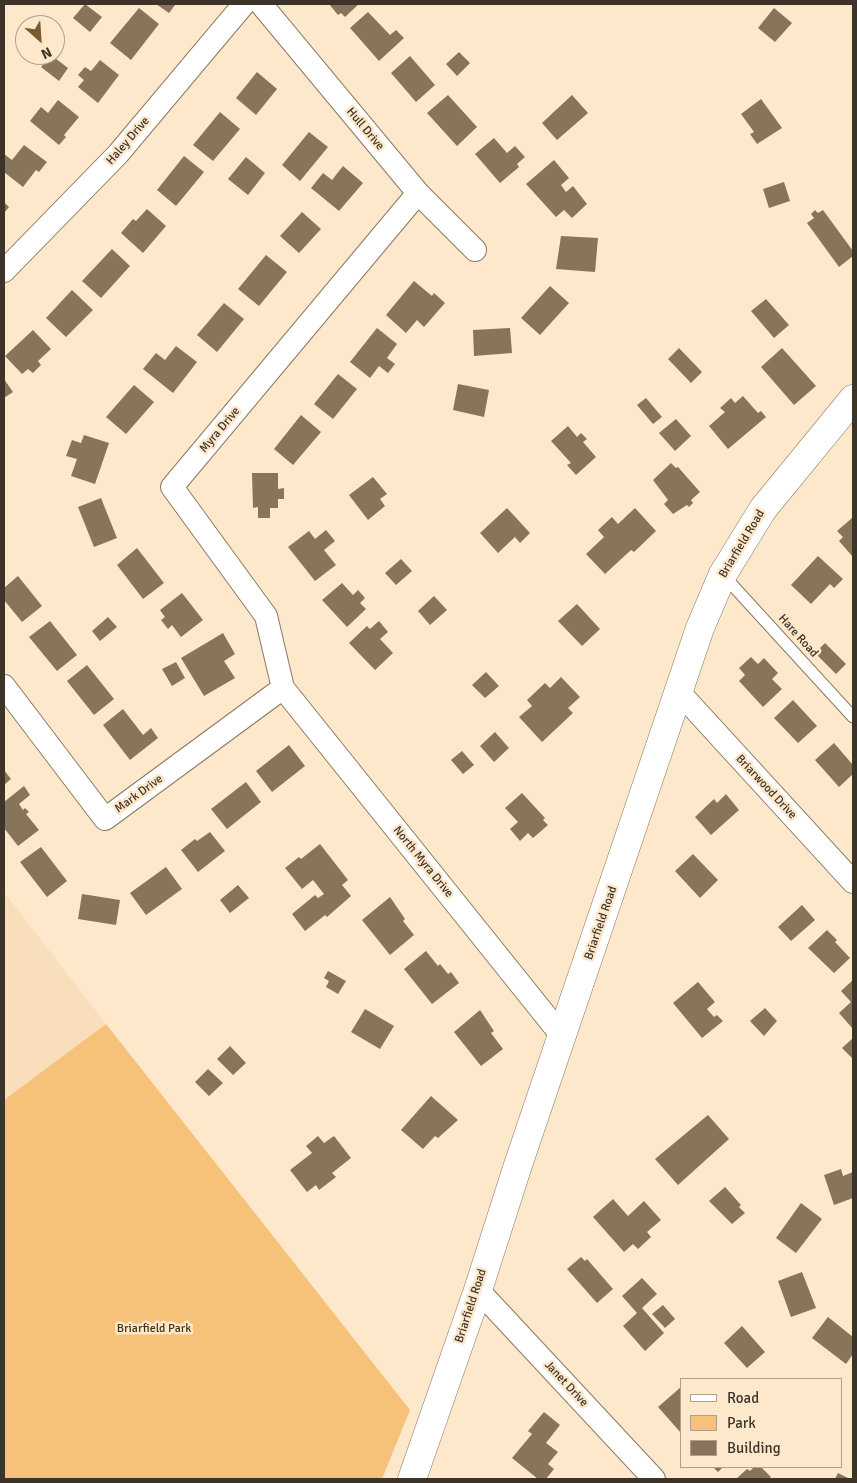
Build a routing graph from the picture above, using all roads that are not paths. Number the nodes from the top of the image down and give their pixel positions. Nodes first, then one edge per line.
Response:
1 (244, 4) edge
2 (261, 4) edge
3 (418, 193) junction
4 (475, 250) dead end
5 (4, 271) edge
6 (853, 400) edge
7 (723, 574) junction
8 (4, 686) edge
9 (283, 688) junction
10 (679, 692) junction
11 (853, 717) edge
12 (853, 882) edge
13 (562, 1036) junction
14 (478, 1290) junction
15 (412, 1479) edge
16 (654, 1479) edge

1 - 5 street, Haley Drive
2 - 3 street, Hull Drive
3 - 4 street, Hull Drive
3 - 9 street, Myra Drive
6 - 7 main road, Briarfield Road
7 - 10 main road, Briarfield Road
7 - 11 lane, Hare Road
8 - 9 street, Mark Drive
9 - 13 street, North Myra Drive
10 - 12 street, Briarwood Drive
10 - 13 main road, Briarfield Road
13 - 14 main road, Briarfield Road
14 - 15 main road, Briarfield Road
14 - 16 street, Janet Drive

